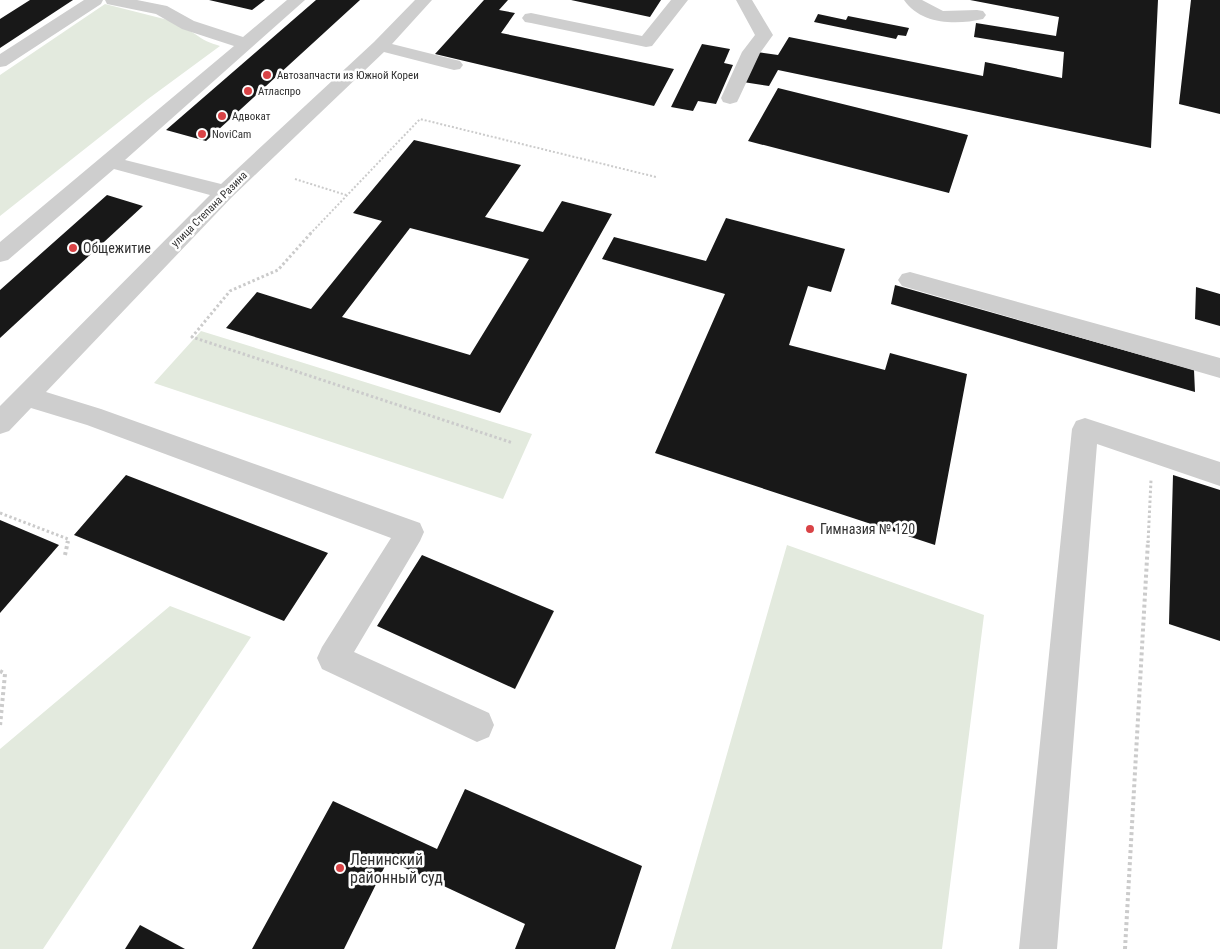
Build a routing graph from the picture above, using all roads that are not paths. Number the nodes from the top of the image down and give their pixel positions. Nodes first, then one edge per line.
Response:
1 (95, 0) edge
2 (113, 0) edge
3 (298, 0) edge
4 (424, 0) edge
5 (680, 0) edge
6 (744, 0) edge
7 (912, 0) edge
8 (168, 5) edge
9 (977, 15) dead end
10 (531, 18) dead end
11 (246, 44) junction
12 (380, 46) junction
13 (0, 62) edge
14 (454, 65) dead end
15 (730, 98) dead end
16 (110, 162) junction
17 (225, 192) junction
18 (0, 254) edge
19 (910, 280) dead end
20 (1220, 368) edge
21 (27, 397) junction
22 (0, 423) edge
23 (1220, 474) edge
24 (477, 725) dead end
25 (1038, 949) edge

1 - 13 street
2 - 8 street
3 - 11 street
4 - 12 street, улица Степана Разина
5 - 10 street
6 - 15 street
7 - 9 street
8 - 11 street
11 - 16 street
12 - 14 street
12 - 17 street, улица Степана Разина
16 - 17 street
16 - 18 street
17 - 21 street, улица Степана Разина
19 - 20 street
21 - 22 street, улица Степана Разина
21 - 24 street
23 - 25 street

